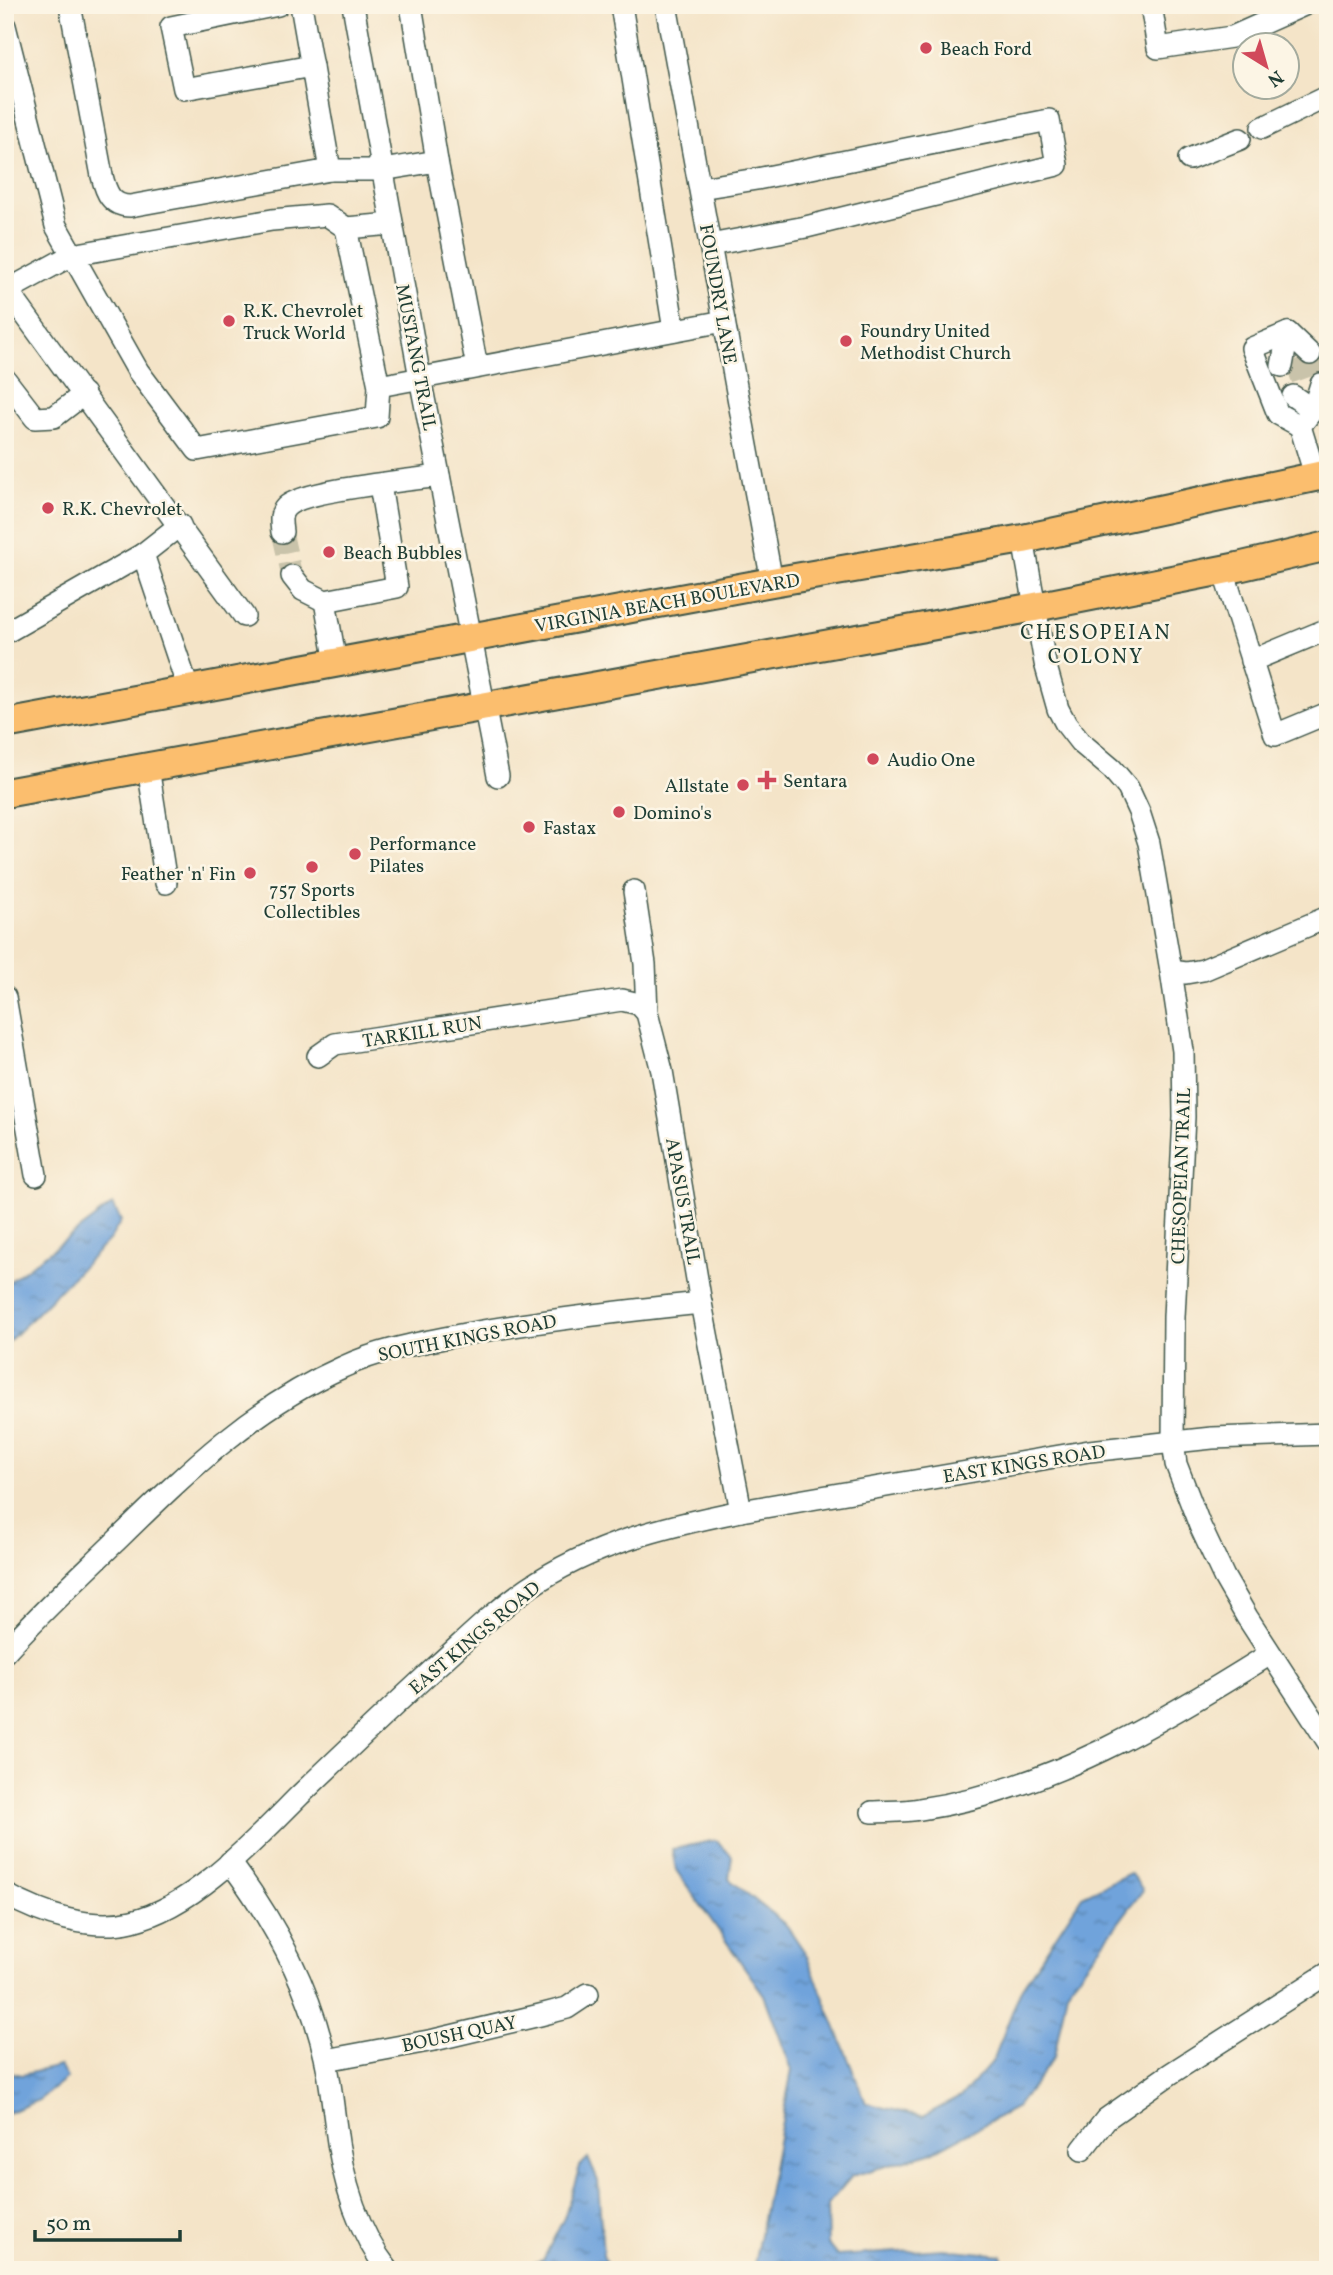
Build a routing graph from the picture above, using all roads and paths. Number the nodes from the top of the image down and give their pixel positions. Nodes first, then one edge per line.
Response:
1 (70, 5) edge
2 (278, 5) edge
3 (301, 5) edge
4 (352, 5) edge
5 (411, 5) edge
6 (621, 5) edge
7 (666, 5) edge
8 (1152, 5) edge
9 (1304, 5) edge
10 (5, 26) edge
11 (312, 66) junction
12 (1328, 96) edge
13 (1262, 128) dead end
14 (1240, 139) dead end
15 (1189, 159) dead end
16 (437, 160) junction
17 (330, 170) junction
18 (382, 170) junction
19 (700, 188) junction
20 (392, 224) junction
21 (346, 228) junction
22 (710, 245) junction
23 (72, 255) junction
24 (7, 289) edge
25 (724, 321) junction
26 (674, 330) junction
27 (1296, 360) tunnel mouth
28 (477, 368) junction
29 (420, 378) junction
30 (5, 379) edge
31 (379, 386) junction
32 (84, 394) junction
33 (439, 476) junction
34 (1322, 476) edge
35 (380, 485) junction
36 (180, 525) junction
37 (282, 532) tunnel mouth
38 (1023, 539) junction
39 (1328, 546) edge
40 (143, 554) junction
41 (1223, 570) junction
42 (292, 576) tunnel mouth
43 (772, 582) junction
44 (325, 601) junction
45 (1035, 607) junction
46 (244, 616) dead end
47 (1328, 629) edge
48 (5, 632) edge
49 (470, 638) junction
50 (1251, 660) junction
51 (336, 663) junction
52 (188, 691) junction
53 (485, 708) junction
54 (1328, 713) edge
55 (5, 724) edge
56 (148, 767) junction
57 (498, 776) dead end
58 (5, 793) edge
59 (166, 883) dead end
60 (634, 891) dead end
61 (1328, 918) edge
62 (1171, 971) junction
63 (5, 997) edge
64 (647, 1013) junction
65 (318, 1056) dead end
66 (36, 1175) dead end
67 (701, 1303) junction
68 (1328, 1434) edge
69 (1173, 1441) junction
70 (741, 1511) junction
71 (5, 1652) edge
72 (1270, 1654) junction
73 (1328, 1742) edge
74 (872, 1812) dead end
75 (230, 1862) junction
76 (5, 1895) edge
77 (1328, 1973) edge
78 (587, 1994) dead end
79 (326, 2060) junction
80 (1082, 2150) dead end
81 (388, 2270) edge

1 - 17 street
2 - 11 street
3 - 11 street
4 - 18 street, MUSTANG TRAIL
5 - 16 street
6 - 26 street
7 - 19 street, FOUNDRY LANE
8 - 9 street
10 - 23 street
11 - 17 street
12 - 13 street
14 - 15 street
16 - 18 street
16 - 28 street
17 - 18 street
18 - 20 street, MUSTANG TRAIL
19 - 22 street, FOUNDRY LANE
19 - 22 street
20 - 21 street
20 - 29 street, MUSTANG TRAIL
21 - 23 street
21 - 31 street
22 - 25 street, FOUNDRY LANE
23 - 24 street
23 - 31 street
24 - 32 street
25 - 26 street
25 - 43 street, FOUNDRY LANE
26 - 28 street
27 - 34 street
28 - 29 street
29 - 31 street
29 - 33 street, MUSTANG TRAIL
30 - 32 street
32 - 36 street
33 - 35 street
33 - 49 street, MUSTANG TRAIL
34 - 38 main road, VIRGINIA BEACH BOULEVARD
35 - 37 street
35 - 44 street
36 - 40 street
36 - 46 street
38 - 43 main road, VIRGINIA BEACH BOULEVARD
38 - 45 street, CHESOPEIAN TRAIL
39 - 41 main road
40 - 48 street
40 - 52 street
41 - 45 main road
41 - 50 street
42 - 44 street
43 - 49 main road, VIRGINIA BEACH BOULEVARD
44 - 51 street
45 - 53 main road
45 - 62 street, CHESOPEIAN TRAIL
47 - 50 street
49 - 51 main road, VIRGINIA BEACH BOULEVARD
49 - 53 street, MUSTANG TRAIL
50 - 54 street
51 - 52 main road, VIRGINIA BEACH BOULEVARD
52 - 55 main road, VIRGINIA BEACH BOULEVARD
53 - 56 main road
53 - 57 street, MUSTANG TRAIL
56 - 58 main road
56 - 59 street
60 - 64 street, APASUS TRAIL
61 - 62 street
62 - 69 street, CHESOPEIAN TRAIL
63 - 66 street
64 - 65 street, TARKILL RUN
64 - 67 street, APASUS TRAIL
67 - 70 street, APASUS TRAIL
67 - 71 street, SOUTH KINGS ROAD
68 - 69 street, EAST KINGS ROAD
69 - 70 street, EAST KINGS ROAD
69 - 72 street, CHESOPEIAN TRAIL
70 - 75 street, EAST KINGS ROAD
72 - 73 street, CHESOPEIAN TRAIL
72 - 74 street
75 - 76 street, EAST KINGS ROAD
75 - 79 street
77 - 80 street
78 - 79 street, BOUSH QUAY
79 - 81 street

